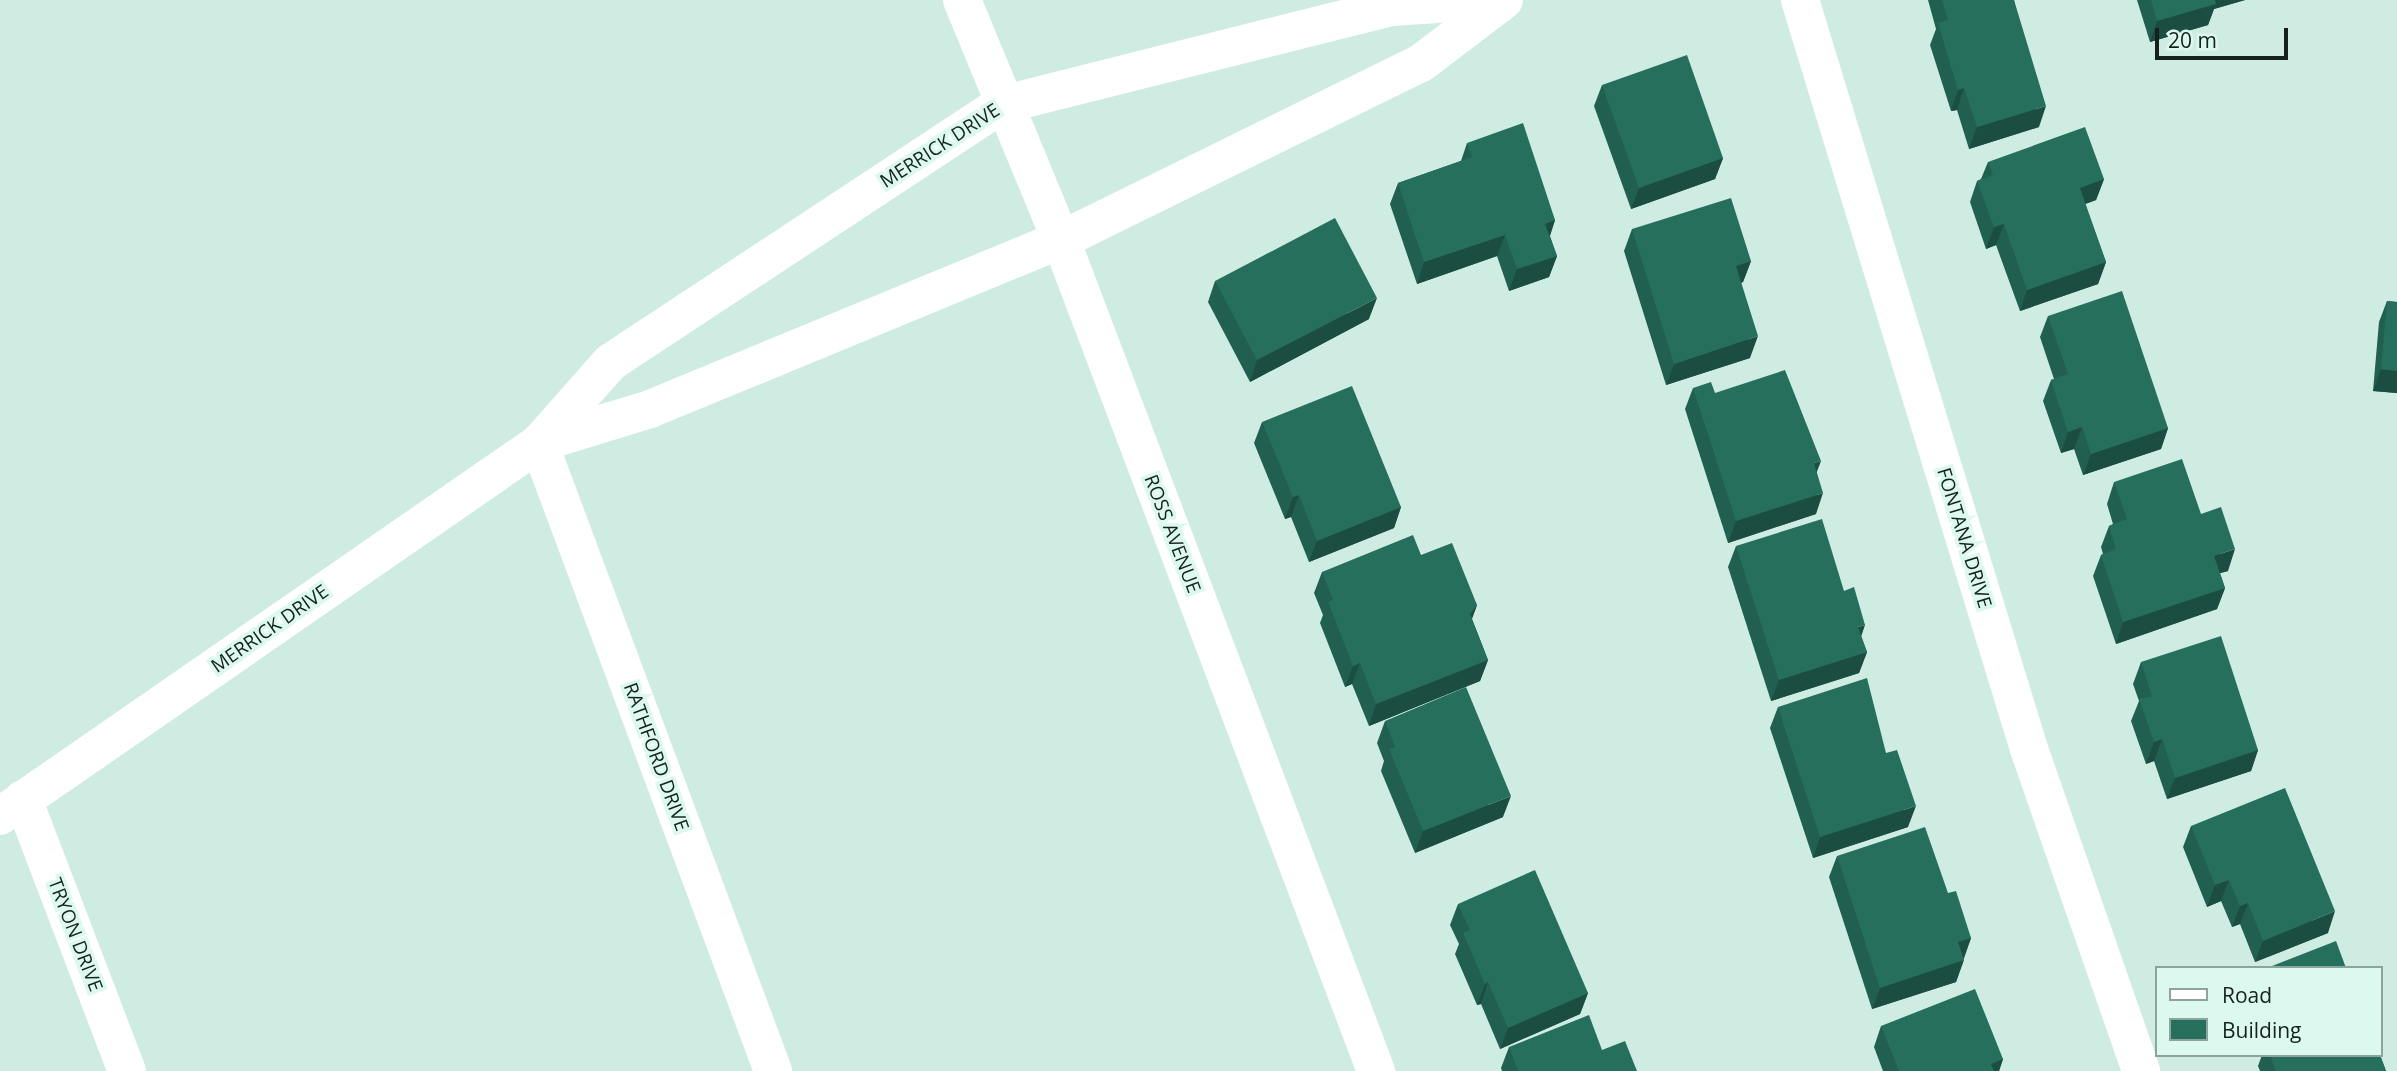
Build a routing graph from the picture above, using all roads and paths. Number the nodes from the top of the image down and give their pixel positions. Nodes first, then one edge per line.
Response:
1 (962, 0) edge
2 (1502, 0) edge
3 (1800, 0) edge
4 (1001, 105) junction
5 (1061, 240) junction
6 (539, 443) junction
7 (11, 808) edge
8 (127, 1071) edge
9 (773, 1071) edge
10 (1376, 1071) edge
11 (2141, 1071) edge

1 - 4 street, ROSS AVENUE
2 - 4 street, MERRICK DRIVE
2 - 5 street, MERRICK DRIVE
3 - 11 street, FONTANA DRIVE
4 - 5 street, ROSS AVENUE
4 - 6 street, MERRICK DRIVE
5 - 6 street, MERRICK DRIVE
5 - 10 street, ROSS AVENUE
6 - 7 street, MERRICK DRIVE
6 - 9 street, RATHFORD DRIVE
7 - 8 street, TRYON DRIVE

